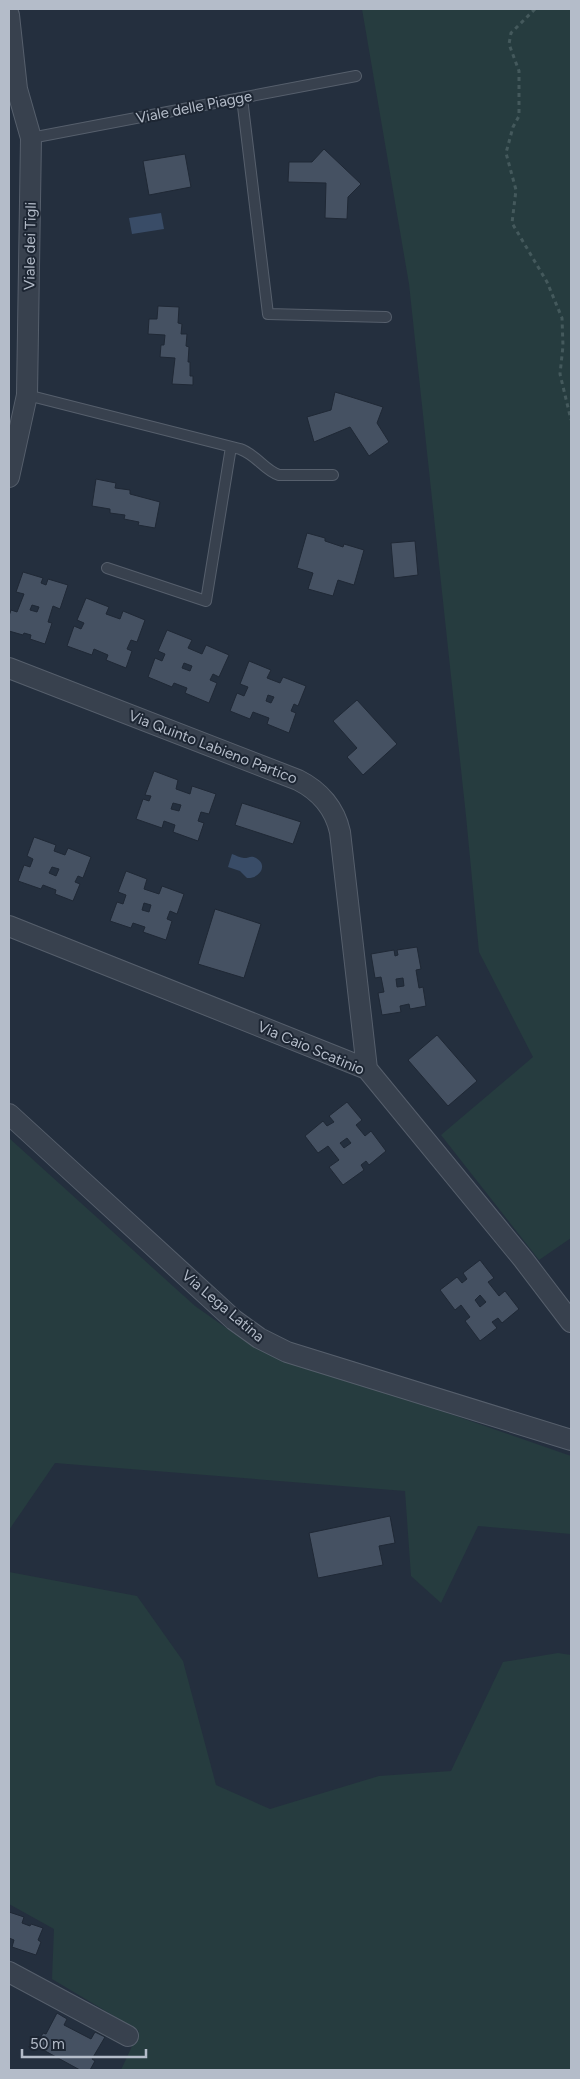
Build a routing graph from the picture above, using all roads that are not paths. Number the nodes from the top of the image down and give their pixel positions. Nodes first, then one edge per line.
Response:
1 (9, 15) edge
2 (356, 76) dead end
3 (13, 84) edge
4 (242, 98) junction
5 (31, 138) junction
6 (386, 317) dead end
7 (27, 395) junction
8 (231, 447) junction
9 (333, 475) dead end
10 (9, 477) edge
11 (107, 568) dead end
12 (9, 668) edge
13 (9, 926) edge
14 (367, 1069) junction
15 (9, 1114) edge
16 (571, 1322) edge
17 (571, 1440) edge
18 (9, 1972) edge
19 (128, 2036) dead end

1 - 3 street, Viale dei Tigli
2 - 4 lane, Viale delle Piagge
3 - 5 street, Viale dei Tigli
4 - 5 lane, Viale delle Piagge
4 - 6 lane
5 - 7 street, Viale dei Tigli
7 - 8 lane
7 - 10 street, Viale dei Tigli
8 - 9 lane
8 - 11 lane
12 - 14 street, Via Quinto Labieno Partico
13 - 14 street, Via Caio Scatinio
14 - 16 street, Via Caio Scatinio
15 - 17 street, Via Lega Latina
18 - 19 street

